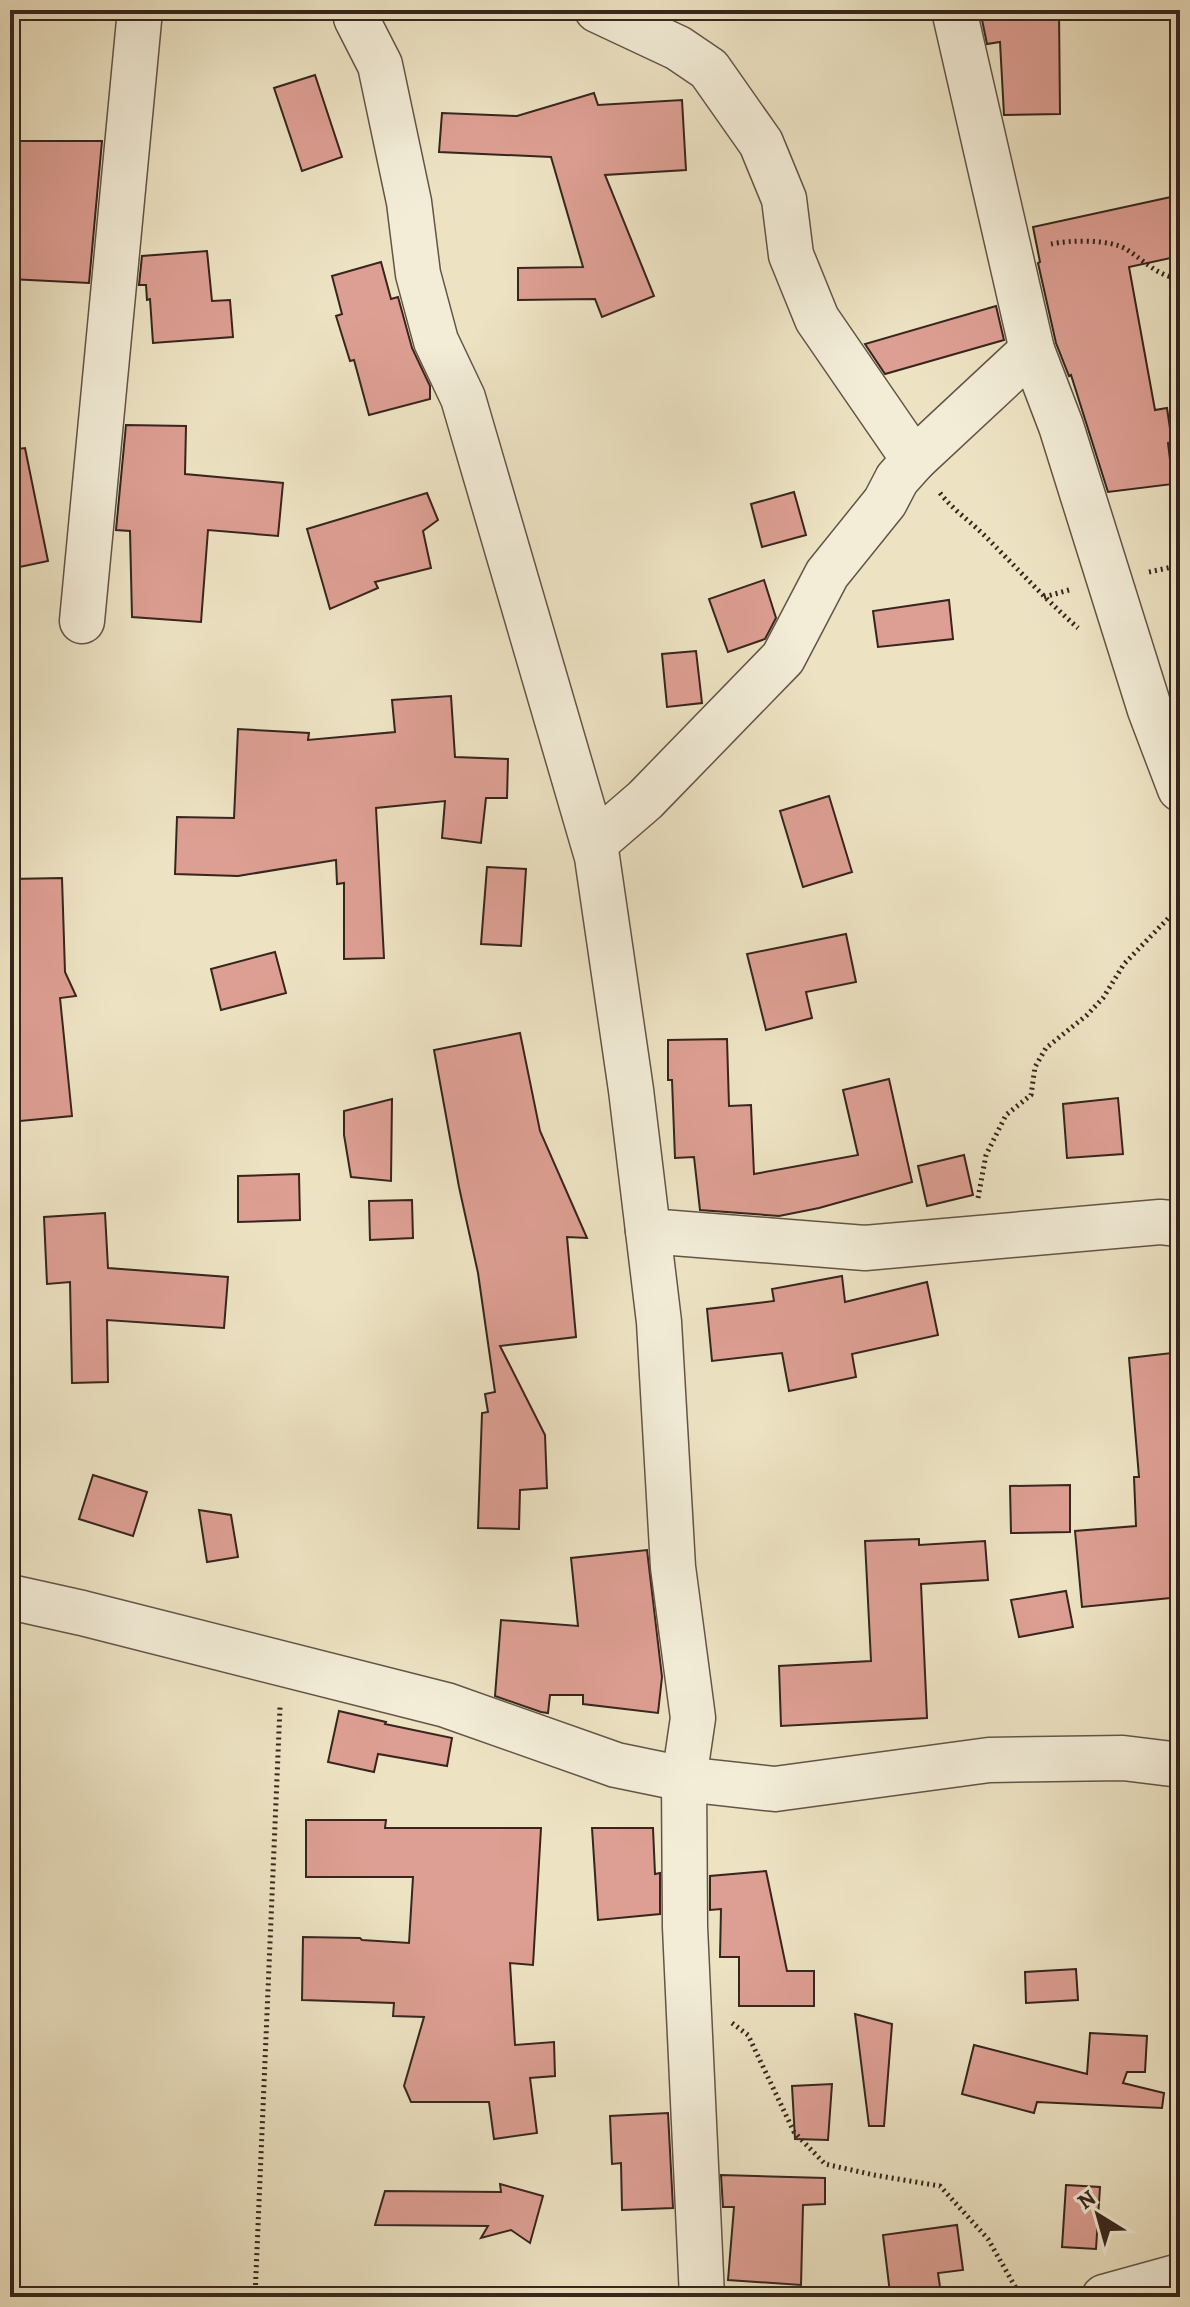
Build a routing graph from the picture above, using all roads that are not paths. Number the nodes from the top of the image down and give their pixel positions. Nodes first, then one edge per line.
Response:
1 (140, 10) edge
2 (356, 10) edge
3 (597, 10) edge
4 (954, 10) edge
5 (1032, 350) junction
6 (914, 460) junction
7 (82, 621) dead end
8 (1180, 789) edge
9 (594, 844) junction
10 (1180, 1224) edge
11 (648, 1231) junction
12 (10, 1597) edge
13 (1180, 1765) edge
14 (684, 1779) junction
15 (1180, 2276) edge
16 (702, 2297) edge
17 (1104, 2297) edge

1 - 7 street
2 - 9 street
3 - 6 street
4 - 5 street
5 - 6 street
5 - 8 street
6 - 9 street
9 - 11 street
10 - 11 street
11 - 14 street
12 - 14 street
13 - 14 street
14 - 16 street
15 - 17 street

